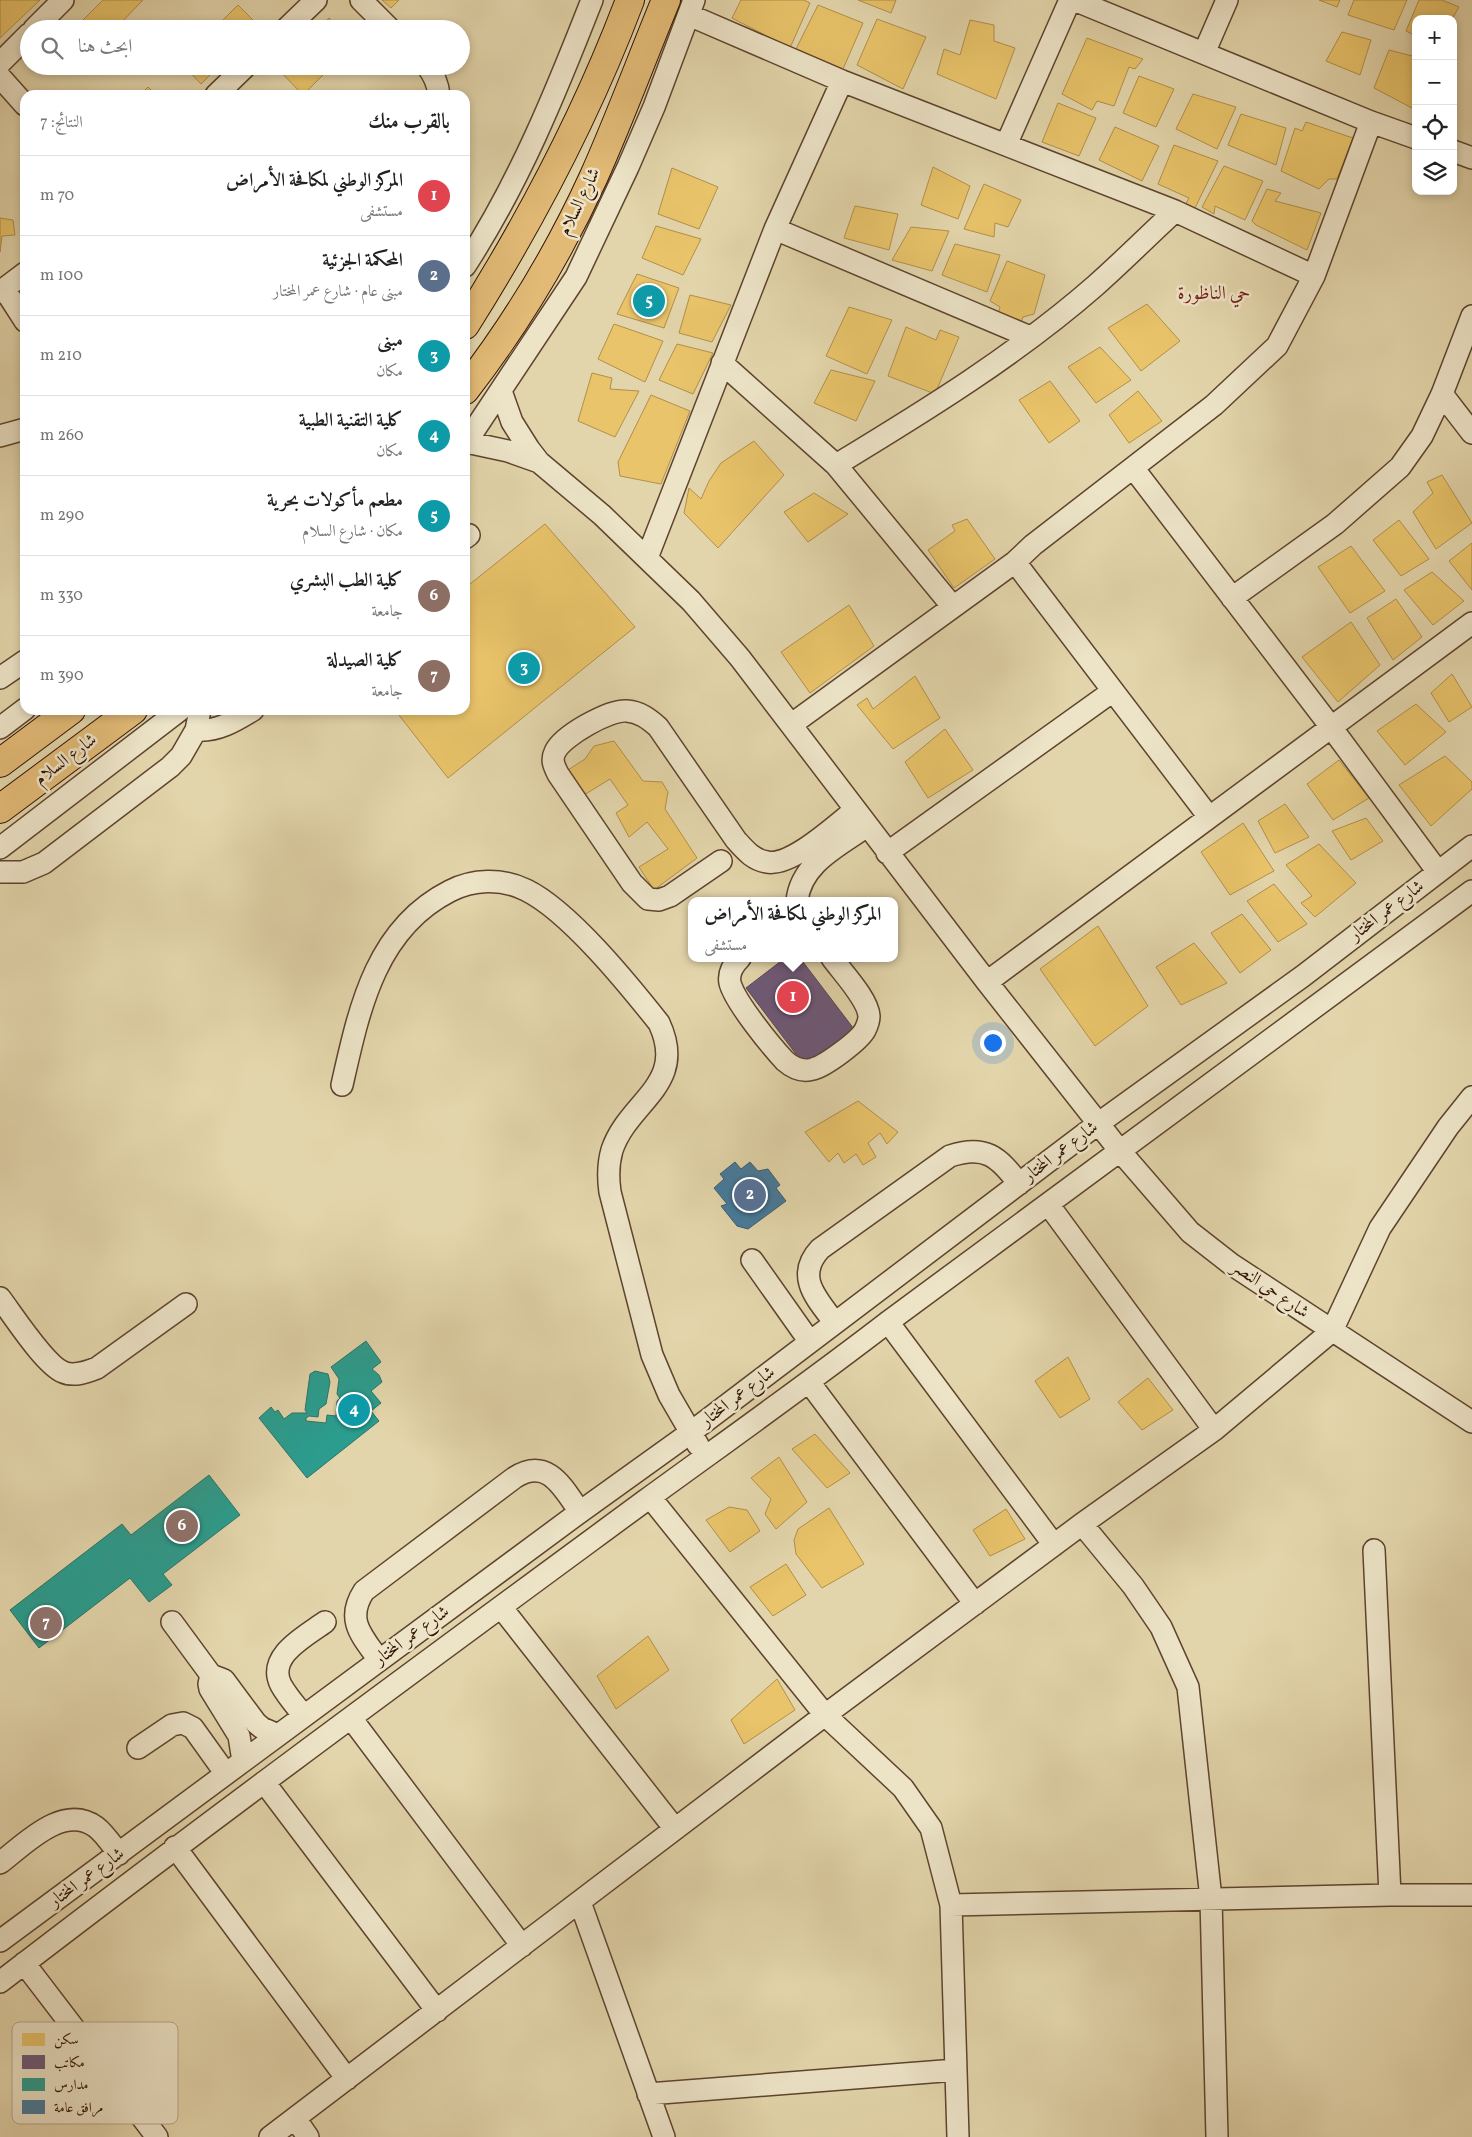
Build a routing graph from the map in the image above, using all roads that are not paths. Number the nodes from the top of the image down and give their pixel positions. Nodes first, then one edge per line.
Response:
1 (64, 0) edge
2 (316, 0) edge
3 (361, 0) edge
4 (592, 0) edge
5 (630, 0) edge
6 (666, 0) edge
7 (1070, 0) edge
8 (1074, 0) edge
9 (1227, 0) edge
10 (691, 7) edge
11 (43, 20) edge
12 (295, 20) edge
13 (381, 20) edge
14 (20, 43) edge
15 (1204, 53) junction
16 (0, 63) edge
17 (237, 75) edge
18 (433, 75) edge
19 (0, 77) edge
20 (842, 81) junction
21 (221, 90) edge
22 (438, 90) edge
23 (20, 99) edge
24 (1371, 122) junction
25 (1412, 137) edge
26 (1006, 146) junction
27 (1457, 152) edge
28 (1472, 158) edge
29 (1175, 211) junction
30 (775, 229) junction
31 (470, 258) edge
32 (1314, 276) junction
33 (20, 277) edge
34 (2, 291) edge
35 (20, 314) edge
36 (1472, 316) edge
37 (470, 317) edge
38 (1030, 337) junction
39 (722, 363) junction
40 (470, 383) edge
41 (501, 392) junction
42 (1442, 394) junction
43 (20, 430) edge
44 (1472, 433) edge
45 (0, 436) edge
46 (470, 437) edge
47 (470, 444) edge
48 (539, 462) junction
49 (836, 465) junction
50 (1134, 469) junction
51 (647, 558) junction
52 (1015, 562) junction
53 (1232, 598) junction
54 (953, 607) junction
55 (1472, 623) edge
56 (20, 664) edge
57 (2, 674) edge
58 (1113, 691) junction
59 (20, 712) edge
60 (64, 715) edge
61 (126, 715) edge
62 (173, 715) edge
63 (243, 715) edge
64 (198, 720) edge
65 (792, 724) junction
66 (1331, 727) junction
67 (0, 728) edge
68 (0, 763) edge
69 (0, 809) edge
70 (1209, 817) junction
71 (861, 818) junction
72 (1472, 846) edge
73 (0, 848) edge
74 (887, 853) junction
75 (721, 861) dead end
76 (0, 872) edge
77 (1438, 872) junction
78 (1472, 891) edge
79 (798, 897) edge
80 (737, 962) edge
81 (835, 962) edge
82 (1303, 976) junction
83 (987, 982) junction
84 (1322, 1001) junction
85 (342, 1085) dead end
86 (1472, 1097) edge
87 (1099, 1123) junction
88 (1120, 1151) junction
89 (1019, 1184) junction
90 (1048, 1204) junction
91 (752, 1260) dead end
92 (0, 1298) edge
93 (186, 1304) dead end
94 (888, 1322) junction
95 (835, 1323) junction
96 (1332, 1331) junction
97 (810, 1342) junction
98 (809, 1382) junction
99 (1472, 1422) edge
100 (1214, 1430) junction
101 (690, 1433) junction
102 (707, 1458) junction
103 (650, 1497) junction
104 (580, 1512) junction
105 (1082, 1524) junction
106 (1054, 1545) junction
107 (1374, 1550) dead end
108 (975, 1604) junction
109 (501, 1607) junction
110 (172, 1622) dead end
111 (325, 1622) dead end
112 (379, 1660) junction
113 (211, 1675) junction
114 (825, 1715) junction
115 (304, 1716) junction
116 (352, 1718) junction
117 (278, 1735) junction
118 (138, 1748) dead end
119 (243, 1761) junction
120 (226, 1774) junction
121 (264, 1782) junction
122 (675, 1829) junction
123 (175, 1847) junction
124 (119, 1854) junction
125 (0, 1862) edge
126 (1390, 1895) junction
127 (1472, 1895) edge
128 (1211, 1899) junction
129 (580, 1902) junction
130 (951, 1905) junction
131 (0, 1941) edge
132 (522, 1946) junction
133 (24, 1963) junction
134 (0, 1982) edge
135 (437, 2010) junction
136 (69, 2022) edge
137 (956, 2070) junction
138 (347, 2079) junction
139 (648, 2094) junction
140 (295, 2118) junction
141 (147, 2124) edge
142 (157, 2137) edge
143 (270, 2137) edge
144 (308, 2137) edge
145 (664, 2137) edge
146 (958, 2137) edge
147 (1217, 2137) edge

1 - 11 street
2 - 12 street
3 - 13 street
4 - 31 street
5 - 37 highway
6 - 40 highway, شارع السلام
7 - 26 street
8 - 15 street
9 - 15 street
10 - 20 street
10 - 41 street
14 - 16 street
15 - 24 street
17 - 21 street
18 - 22 street
19 - 23 street
20 - 26 street
20 - 30 street
24 - 25 street
24 - 32 street
26 - 29 street
27 - 28 street
29 - 32 street
29 - 38 street
30 - 38 street
30 - 39 street
32 - 50 street
33 - 34 street
34 - 35 street
36 - 42 street
38 - 49 street
39 - 49 street
39 - 51 street
41 - 46 street
41 - 48 street
42 - 44 street
42 - 53 street
43 - 45 street
47 - 48 street
48 - 51 street, شارع حي النصر
49 - 54 street
50 - 52 street
50 - 53 street
51 - 65 street, شارع حي النصر
52 - 54 street
52 - 58 street
53 - 66 street
54 - 65 street
55 - 66 street
56 - 57 street
58 - 70 street
58 - 74 street
59 - 67 street
60 - 68 highway
61 - 69 highway, شارع السلام
62 - 73 street
63 - 64 street
64 - 76 street
65 - 71 street, شارع حي النصر
66 - 70 street
66 - 77 street
70 - 83 street
71 - 74 street, شارع حي النصر
71 - 75 street
71 - 79 street
72 - 77 street, شارع عمر المختار
74 - 83 street, شارع حي النصر
77 - 82 street, شارع عمر المختار
78 - 84 street, شارع عمر المختار
80 - 81 street
82 - 84 street
82 - 87 street, شارع عمر المختار
83 - 87 street, شارع حي النصر
84 - 88 street, شارع عمر المختار
85 - 101 street
86 - 96 street
87 - 88 street, شارع حي النصر
87 - 89 street, شارع عمر المختار
88 - 90 street, شارع عمر المختار
88 - 96 street, شارع حي النصر
89 - 95 street, شارع عمر المختار
89 - 95 street
90 - 94 street, شارع عمر المختار
90 - 100 street
91 - 97 street
92 - 93 street
94 - 98 street, شارع عمر المختار
94 - 106 street
95 - 97 street, شارع عمر المختار
96 - 99 street, شارع حي النصر
96 - 100 street
97 - 101 street, شارع عمر المختار
98 - 102 street, شارع عمر المختار
98 - 108 street
100 - 105 street
101 - 102 street
101 - 104 street, شارع عمر المختار
102 - 103 street, شارع عمر المختار
103 - 109 street, شارع عمر المختار
103 - 114 street
104 - 112 street, شارع عمر المختار
104 - 112 street
105 - 106 street
105 - 128 street
106 - 108 street
107 - 126 street
108 - 114 street
109 - 116 street, شارع عمر المختار
109 - 122 street
110 - 113 street
111 - 115 street
112 - 115 street, شارع عمر المختار
113 - 117 street
113 - 119 street
114 - 122 street
114 - 130 street
115 - 117 street, شارع عمر المختار
116 - 121 street, شارع عمر المختار
116 - 132 street
117 - 119 street, شارع عمر المختار
118 - 120 street
119 - 120 street, شارع عمر المختار
120 - 124 street, شارع عمر المختار
121 - 123 street, شارع عمر المختار
121 - 135 street
122 - 129 street
123 - 133 street, شارع عمر المختار
123 - 138 street
124 - 125 street
124 - 131 street, شارع عمر المختار
126 - 127 street
126 - 128 street
128 - 130 street
128 - 147 street
129 - 132 street
129 - 139 street
130 - 137 street
132 - 135 street
133 - 134 street, شارع عمر المختار
133 - 136 street
135 - 138 street
137 - 139 street
137 - 146 street
138 - 140 street
139 - 145 street
140 - 143 street
140 - 144 street
141 - 142 street

